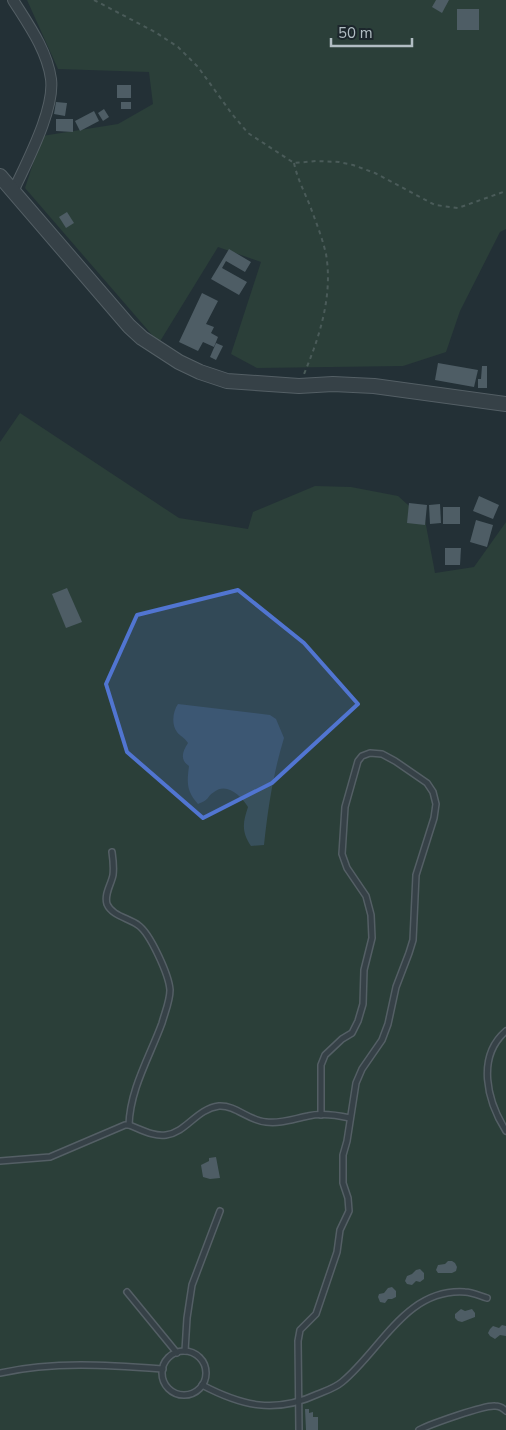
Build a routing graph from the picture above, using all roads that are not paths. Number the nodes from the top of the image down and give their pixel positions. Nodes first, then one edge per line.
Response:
1 (12, 0) edge
2 (0, 176) edge
3 (13, 192) junction
4 (506, 404) edge
5 (112, 852) dead end
6 (506, 1031) edge
7 (321, 1115) junction
8 (350, 1118) junction
9 (129, 1125) junction
10 (506, 1131) edge
11 (0, 1161) edge
12 (220, 1211) dead end
13 (127, 1292) dead end
14 (487, 1298) dead end
15 (185, 1351) junction
16 (176, 1353) junction
17 (163, 1369) junction
18 (0, 1373) edge
19 (202, 1386) junction
20 (298, 1401) junction
21 (506, 1411) edge
22 (299, 1430) edge
23 (419, 1430) edge

1 - 3 street
2 - 3 street
3 - 4 street
5 - 9 lane
6 - 10 lane
7 - 8 lane
7 - 8 lane
7 - 9 lane
8 - 20 lane
9 - 11 lane
12 - 15 lane
13 - 16 lane
14 - 20 lane
15 - 16 lane
15 - 19 lane
16 - 17 lane
17 - 18 lane
17 - 19 lane
19 - 20 lane
20 - 22 lane
21 - 23 lane

